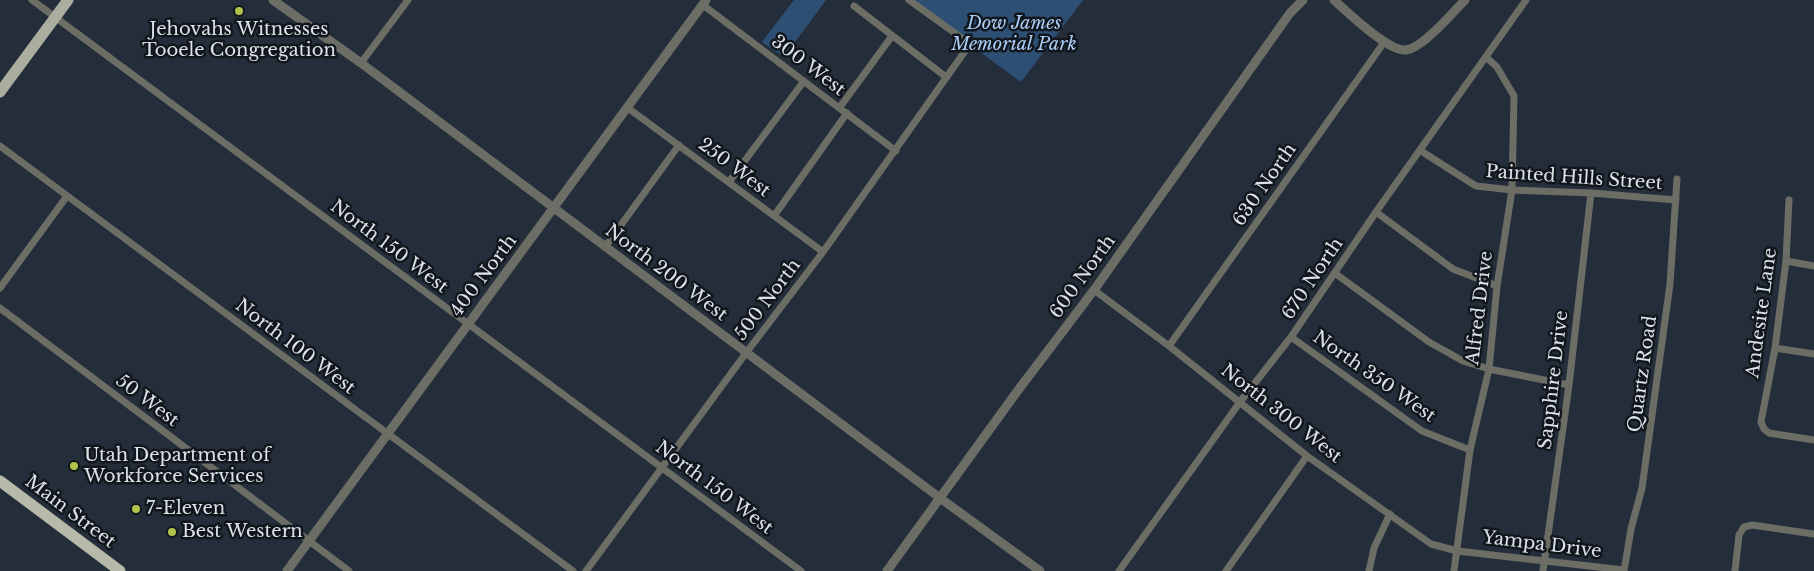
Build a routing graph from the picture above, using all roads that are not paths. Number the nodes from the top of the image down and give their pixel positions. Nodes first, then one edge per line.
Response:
1 (32, 0) edge
2 (68, 0) edge
3 (273, 0) edge
4 (408, 0) edge
5 (908, 0) edge
6 (1303, 0) edge
7 (1334, 0) edge
8 (1465, 0) edge
9 (1526, 0) edge
10 (705, 3) edge
11 (854, 6) dead end
12 (55, 17) junction
13 (892, 36) junction
14 (1385, 42) junction
15 (1486, 57) junction
16 (361, 63) junction
17 (946, 77) junction
18 (804, 82) junction
19 (0, 92) edge
20 (840, 107) junction
21 (628, 108) junction
22 (848, 113) junction
23 (679, 145) junction
24 (0, 146) edge
25 (896, 151) junction
26 (1421, 151) junction
27 (1677, 179) dead end
28 (729, 182) junction
29 (1512, 190) junction
30 (1591, 193) junction
31 (67, 196) junction
32 (1676, 200) junction
33 (1789, 200) dead end
34 (554, 209) junction
35 (1376, 212) junction
36 (774, 216) junction
37 (605, 247) junction
38 (823, 252) junction
39 (1786, 261) junction
40 (1814, 266) edge
41 (1336, 274) junction
42 (1497, 286) junction
43 (0, 288) edge
44 (1094, 290) junction
45 (0, 308) edge
46 (467, 324) junction
47 (1291, 337) junction
48 (1169, 346) junction
49 (1775, 348) junction
50 (746, 353) junction
51 (1814, 354) edge
52 (1489, 369) junction
53 (1569, 385) junction
54 (1240, 402) junction
55 (387, 434) junction
56 (1814, 440) edge
57 (1470, 450) junction
58 (1307, 456) junction
59 (662, 468) junction
60 (0, 482) edge
61 (940, 498) junction
62 (1390, 514) junction
63 (1814, 534) edge
64 (308, 541) junction
65 (1457, 551) junction
66 (1544, 562) junction
67 (120, 571) edge
68 (287, 571) edge
69 (349, 571) edge
70 (573, 571) edge
71 (586, 571) edge
72 (801, 571) edge
73 (887, 571) edge
74 (1040, 571) edge
75 (1119, 571) edge
76 (1226, 571) edge
77 (1369, 571) edge
78 (1454, 571) edge
79 (1543, 571) edge
80 (1624, 571) edge
81 (1735, 571) edge

1 - 12 street, North 150 West
2 - 12 main road
3 - 16 street, North 200 West
4 - 16 street
5 - 17 street, 500 North
6 - 44 street, 600 North
7 - 14 street
8 - 14 street
9 - 15 street, 670 North
10 - 18 street, 300 West
10 - 21 street, 400 North
11 - 13 street
12 - 19 main road
12 - 46 street, North 150 West
13 - 17 street
13 - 20 street
14 - 48 street, 630 North
15 - 26 street, 670 North
15 - 29 street, Alfred Drive
16 - 34 street, North 200 West
17 - 25 street, 500 North
18 - 20 street, 300 West
18 - 28 street
20 - 22 street, 300 West
21 - 23 street, 250 West
21 - 34 street, 400 North
22 - 25 street, 300 West
22 - 36 street
23 - 28 street, 250 West
23 - 37 street
24 - 31 street, North 100 West
25 - 38 street, 500 North
26 - 29 street, Painted Hills Street
26 - 35 street, 670 North
27 - 32 street, Quartz Road
28 - 36 street, 250 West
29 - 30 street, Painted Hills Street
29 - 42 street, Alfred Drive
30 - 32 street, Painted Hills Street
30 - 53 street, Sapphire Drive
31 - 43 street
31 - 55 street, North 100 West
32 - 80 street, Quartz Road
33 - 39 street, Andesite Lane
34 - 37 street, North 200 West
34 - 46 street, 400 North
35 - 41 street, 670 North
35 - 42 street
36 - 38 street, 250 West
37 - 50 street, North 200 West
38 - 50 street, 500 North
39 - 40 street
39 - 49 street, Andesite Lane
41 - 47 street, 670 North
41 - 52 street
42 - 52 street, Alfred Drive
44 - 48 street, North 300 West
44 - 61 street, 600 North
45 - 64 street, 50 West
46 - 55 street, 400 North
46 - 59 street, North 150 West
47 - 54 street, 670 North
47 - 57 street, North 350 West
48 - 54 street, North 300 West
49 - 51 street
49 - 56 street, Andesite Lane
50 - 59 street, 500 North
50 - 61 street, North 200 West
52 - 53 street
52 - 57 street, Alfred Drive
53 - 66 street, Sapphire Drive
54 - 58 street, North 300 West
54 - 75 street, 670 North
55 - 64 street, 400 North
55 - 70 street, North 100 West
57 - 65 street, Alfred Drive
58 - 62 street, North 300 West
58 - 76 street
59 - 71 street, 500 North
59 - 72 street, North 150 West
60 - 67 highway, Main Street
61 - 73 street, 600 North
61 - 74 street, North 200 West
62 - 65 street, North 300 West
62 - 77 street
63 - 81 street
64 - 68 street, 400 North
64 - 69 street, 50 West
65 - 66 street, Yampa Drive
65 - 78 street, Alfred Drive
66 - 79 street, Sapphire Drive
66 - 80 street, Yampa Drive

